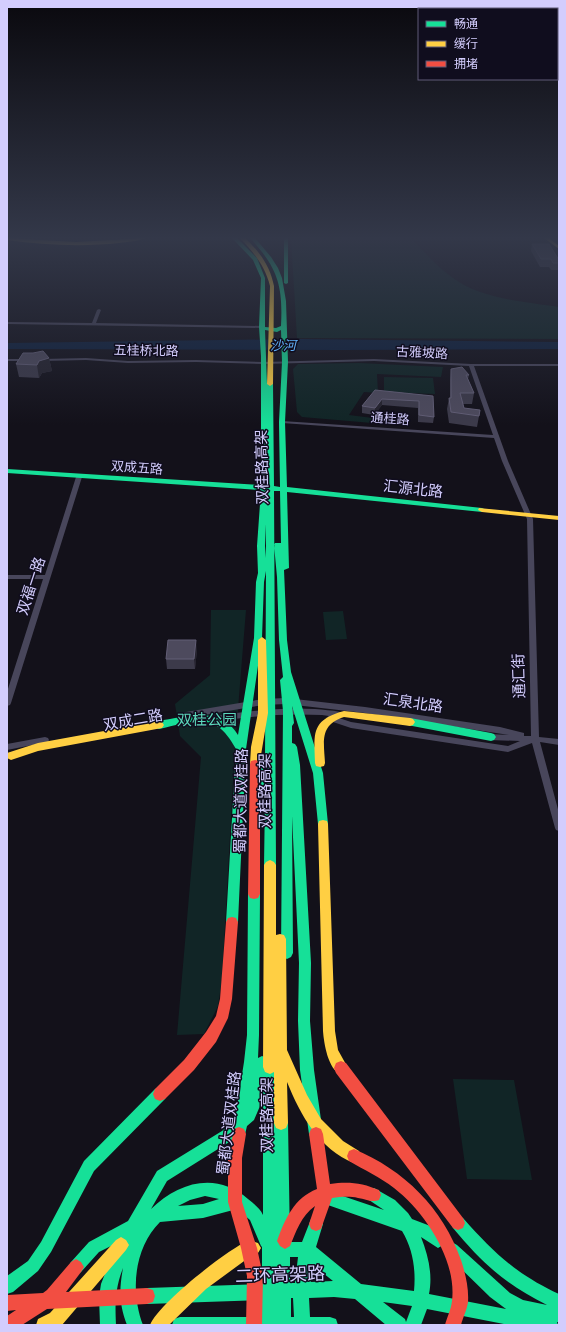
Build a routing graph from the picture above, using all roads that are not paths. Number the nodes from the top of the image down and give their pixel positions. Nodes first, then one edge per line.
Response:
1 (267, 300) edge
2 (272, 300) edge
3 (276, 300) edge
4 (281, 300) edge
5 (285, 300) edge
6 (99, 310) dead end
7 (7, 323) edge
8 (93, 325) junction
9 (273, 329) junction
10 (267, 358) junction
11 (285, 359) junction
12 (7, 360) edge
13 (471, 365) junction
14 (559, 365) edge
15 (282, 422) junction
16 (496, 437) junction
17 (7, 471) edge
18 (7, 477) edge
19 (78, 480) junction
20 (265, 491) junction
21 (283, 492) junction
22 (529, 518) junction
23 (559, 518) edge
24 (559, 522) edge
25 (274, 527) junction
26 (7, 577) edge
27 (47, 577) junction
28 (286, 701) junction
29 (263, 702) junction
30 (7, 703) edge
31 (306, 711) junction
32 (287, 712) junction
33 (262, 713) junction
34 (491, 737) junction
35 (535, 739) junction
36 (559, 742) edge
37 (7, 747) edge
38 (241, 749) junction
39 (9, 756) edge
40 (320, 787) junction
41 (559, 828) edge
42 (261, 973) junction
43 (270, 1039) junction
44 (280, 1049) junction
45 (270, 1056) junction
46 (249, 1074) junction
47 (308, 1075) junction
48 (258, 1095) junction
49 (325, 1197) junction
50 (235, 1202) junction
51 (126, 1239) junction
52 (249, 1248) junction
53 (270, 1250) junction
54 (307, 1250) junction
55 (282, 1258) junction
56 (7, 1286) edge
57 (559, 1302) edge
58 (7, 1303) edge
59 (559, 1314) edge
60 (7, 1325) edge
61 (44, 1325) edge
62 (108, 1325) edge
63 (136, 1325) edge
64 (158, 1325) edge
65 (180, 1325) edge
66 (254, 1325) edge
67 (270, 1325) edge
68 (283, 1325) edge
69 (302, 1325) edge
70 (330, 1325) edge
71 (399, 1325) edge
72 (413, 1325) edge
73 (453, 1325) edge
74 (550, 1325) edge

1 - 9 main road
2 - 25 main road, 双桂路高架
3 - 9 main road, 双桂路高架
4 - 9 main road
5 - 9 main road
6 - 8 street
7 - 8 street
8 - 9 street
9 - 10 main road, 蜀都大道双桂路
9 - 11 main road
9 - 25 main road, 双桂路高架
10 - 11 main road
10 - 12 street, 五桂桥北路
10 - 20 main road, 蜀都大道双桂路
11 - 13 street, 古雅坡路
11 - 15 main road
13 - 14 street, 古雅坡路
13 - 16 street
15 - 16 street, 通桂路
15 - 21 main road
16 - 22 street
17 - 19 main road, 双成五路
18 - 19 main road, 双成五路
19 - 20 main road, 双成五路
19 - 27 street, 双福一路
20 - 21 main road, 汇源北路
20 - 29 main road, 蜀都大道双桂路
21 - 22 main road, 汇源北路
21 - 28 main road
22 - 23 main road, 汇源北路
22 - 24 main road, 汇源北路
22 - 35 street, 通汇街
25 - 38 main road
25 - 40 main road
25 - 43 main road, 双桂路高架
25 - 44 main road, 双桂路高架
26 - 27 street
27 - 30 street, 双福一路
28 - 29 street, 双成二路
28 - 32 main road
28 - 35 street, 汇泉北路
29 - 33 main road, 蜀都大道双桂路
29 - 37 street, 双成二路
31 - 32 street, 汇泉北路
31 - 34 street, 汇泉北路
31 - 35 street
32 - 33 street, 双成二路
32 - 44 main road
32 - 47 main road
33 - 39 street, 双成二路
33 - 42 main road
33 - 46 main road, 蜀都大道双桂路
34 - 35 street, 汇泉北路
34 - 40 main road
35 - 36 street, 汇泉北路
35 - 41 street, 通汇街
38 - 39 main road
38 - 56 main road
40 - 57 main road
42 - 43 main road
42 - 48 main road
43 - 45 main road, 双桂路高架
44 - 55 main road, 双桂路高架
44 - 73 main road
45 - 48 main road
45 - 53 main road, 双桂路高架
46 - 47 main road
46 - 50 main road, 蜀都大道双桂路
47 - 49 main road
48 - 51 main road
49 - 54 main road
49 - 59 main road
50 - 52 main road, 蜀都大道双桂路
50 - 60 main road
51 - 61 main road
51 - 62 main road
52 - 54 main road
52 - 64 main road
52 - 66 main road, 蜀都大道双桂路
53 - 63 main road
53 - 67 main road, 双桂路高架
54 - 69 main road
54 - 71 main road
55 - 68 main road, 双桂路高架
55 - 72 main road
58 - 74 main road, 二环高架路
65 - 70 main road

